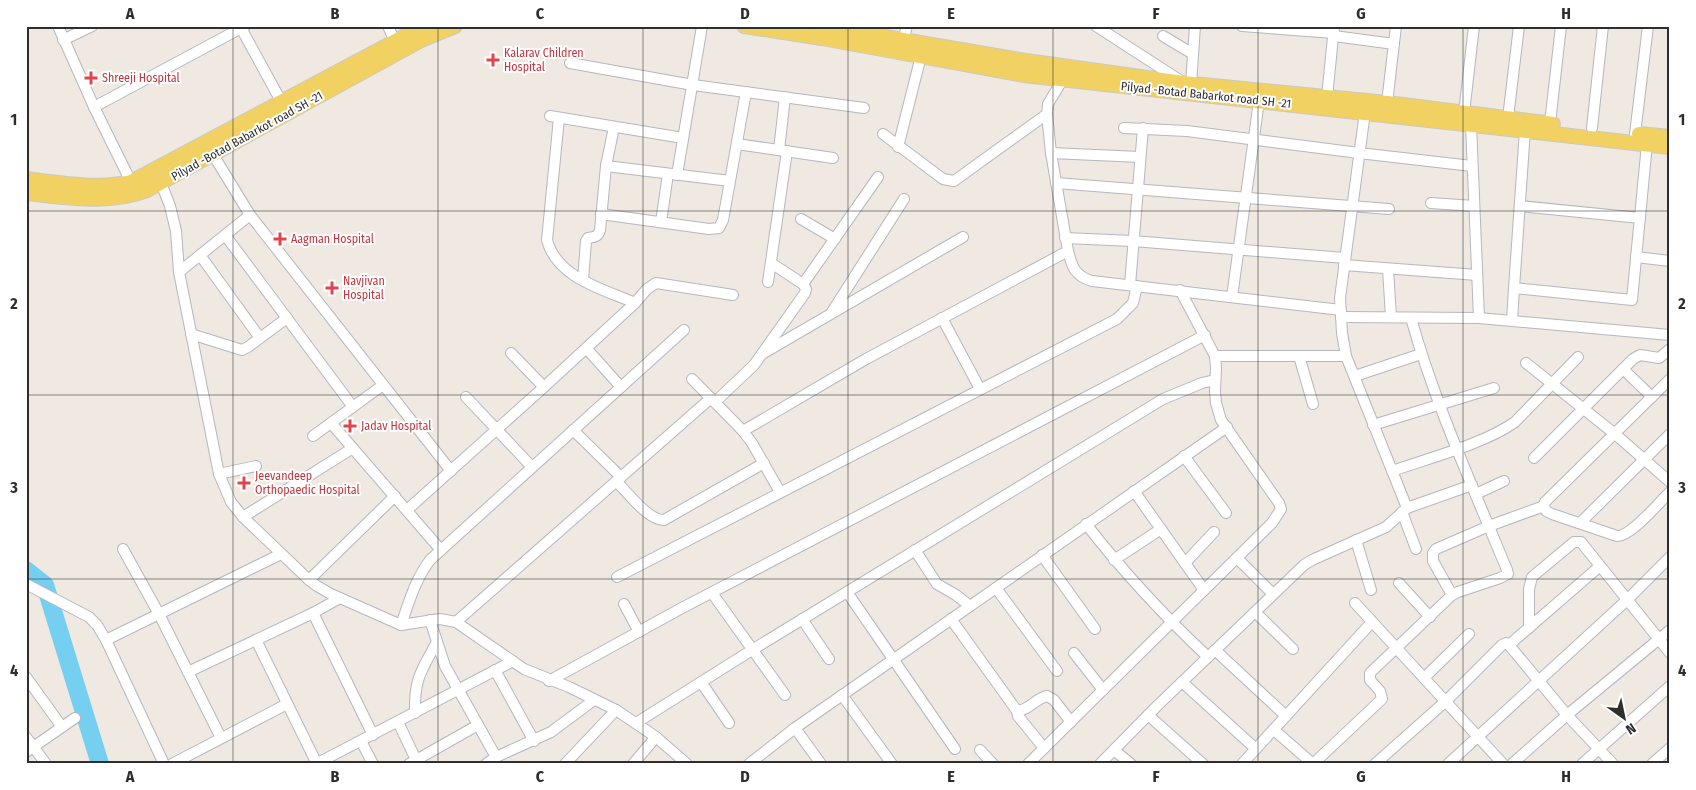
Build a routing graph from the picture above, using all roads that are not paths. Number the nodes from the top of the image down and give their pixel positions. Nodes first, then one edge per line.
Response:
1 (58, 26) edge
2 (92, 26) edge
3 (388, 26) edge
4 (424, 26) edge
5 (455, 26) edge
6 (702, 26) edge
7 (744, 26) edge
8 (821, 26) edge
9 (907, 26) edge
10 (1097, 26) edge
11 (1195, 26) edge
12 (1242, 26) edge
13 (1396, 26) edge
14 (1474, 26) edge
15 (1520, 26) edge
16 (1560, 26) edge
17 (1603, 26) edge
18 (1648, 26) edge
19 (243, 27) edge
20 (839, 28) edge
21 (1334, 32) edge
22 (1162, 36) dead end
23 (63, 40) junction
24 (903, 41) junction
25 (395, 42) junction
26 (1394, 44) junction
27 (1193, 54) junction
28 (921, 56) junction
29 (570, 63) dead end
30 (1062, 79) junction
31 (1136, 82) junction
32 (1187, 83) junction
33 (692, 85) junction
34 (746, 92) junction
35 (785, 97) junction
36 (1327, 97) junction
37 (1259, 101) junction
38 (282, 103) junction
39 (1387, 103) junction
40 (94, 108) junction
41 (864, 108) dead end
42 (1365, 112) junction
43 (1047, 114) junction
44 (1467, 118) junction
45 (1508, 118) junction
46 (1550, 123) junction
47 (614, 127) junction
48 (1124, 128) dead end
49 (1143, 128) junction
50 (1592, 128) junction
51 (1526, 130) junction
52 (883, 134) dead end
53 (1636, 134) junction
54 (1670, 137) edge
55 (683, 138) junction
56 (1254, 140) junction
57 (737, 144) junction
58 (1647, 144) junction
59 (898, 147) junction
60 (1670, 147) edge
61 (209, 149) junction
62 (783, 150) junction
63 (1051, 153) junction
64 (1359, 153) junction
65 (1140, 157) junction
66 (833, 158) dead end
67 (606, 166) junction
68 (1472, 166) junction
69 (673, 174) junction
70 (878, 177) dead end
71 (26, 179) edge
72 (131, 182) junction
73 (730, 182) junction
74 (161, 183) junction
75 (1056, 183) junction
76 (1138, 189) junction
77 (26, 193) edge
78 (1246, 197) junction
79 (904, 199) dead end
80 (1431, 203) dead end
81 (1352, 206) junction
82 (1474, 206) junction
83 (1520, 206) junction
84 (1389, 209) dead end
85 (601, 214) junction
86 (250, 215) junction
87 (1640, 218) junction
88 (801, 219) dead end
89 (661, 222) junction
90 (225, 235) junction
91 (964, 237) dead end
92 (1065, 238) junction
93 (835, 239) junction
94 (1133, 241) junction
95 (1238, 250) junction
96 (1068, 251) junction
97 (200, 255) junction
98 (1636, 257) junction
99 (1345, 261) junction
100 (1670, 261) edge
101 (771, 262) junction
102 (1388, 269) junction
103 (179, 272) junction
104 (1477, 275) junction
105 (583, 280) junction
106 (768, 282) dead end
107 (803, 284) junction
108 (1134, 286) junction
109 (1514, 288) junction
110 (1180, 290) junction
111 (733, 295) dead end
112 (1232, 297) junction
113 (636, 302) junction
114 (831, 314) junction
115 (1341, 314) junction
116 (1391, 317) junction
117 (287, 318) junction
118 (942, 318) junction
119 (1410, 318) junction
120 (1479, 318) junction
121 (1512, 321) junction
122 (684, 330) dead end
123 (191, 334) junction
124 (1204, 335) junction
125 (1670, 335) edge
126 (260, 338) junction
127 (586, 348) junction
128 (1670, 349) edge
129 (511, 352) dead end
130 (762, 354) junction
131 (1421, 354) junction
132 (1215, 356) junction
133 (1299, 356) junction
134 (1346, 356) junction
135 (1578, 357) dead end
136 (1526, 363) dead end
137 (1623, 369) junction
138 (1354, 376) junction
139 (692, 379) dead end
140 (1670, 379) edge
141 (1216, 380) junction
142 (1552, 383) junction
143 (383, 385) junction
144 (544, 387) junction
145 (621, 387) junction
146 (1494, 388) dead end
147 (980, 390) junction
148 (466, 397) dead end
149 (1652, 397) junction
150 (713, 400) junction
151 (1313, 404) dead end
152 (1440, 405) junction
153 (353, 407) junction
154 (1584, 408) junction
155 (331, 423) junction
156 (1373, 424) junction
157 (1226, 427) junction
158 (497, 430) junction
159 (573, 430) junction
160 (744, 431) junction
161 (1615, 434) junction
162 (1670, 434) edge
163 (313, 436) dead end
164 (353, 448) junction
165 (1457, 449) junction
166 (1184, 456) junction
167 (1534, 458) dead end
168 (1645, 459) junction
169 (764, 463) junction
170 (256, 466) dead end
171 (532, 467) junction
172 (451, 471) junction
173 (1392, 471) junction
174 (219, 474) junction
175 (618, 479) junction
176 (1504, 481) dead end
177 (1670, 482) edge
178 (1474, 489) junction
179 (1134, 491) junction
180 (780, 492) junction
181 (1670, 492) edge
182 (395, 496) junction
183 (1544, 506) junction
184 (407, 510) junction
185 (1405, 510) junction
186 (1226, 513) dead end
187 (244, 517) junction
188 (1086, 524) junction
189 (1580, 524) junction
190 (1489, 526) junction
191 (1161, 530) junction
192 (1214, 532) dead end
193 (1356, 540) junction
194 (123, 549) dead end
195 (1416, 549) dead end
196 (440, 550) junction
197 (915, 550) junction
198 (281, 554) junction
199 (1042, 555) junction
200 (1670, 557) edge
201 (1237, 558) junction
202 (1114, 560) junction
203 (1185, 563) junction
204 (1600, 566) junction
205 (617, 576) dead end
206 (309, 580) junction
207 (28, 584) edge
208 (1399, 584) dead end
209 (996, 588) junction
210 (1204, 590) junction
211 (1371, 590) dead end
212 (846, 592) junction
213 (712, 593) junction
214 (1273, 594) junction
215 (1452, 595) junction
216 (340, 598) junction
217 (1627, 600) junction
218 (624, 604) dead end
219 (1355, 604) dead end
220 (970, 606) junction
221 (1255, 612) junction
222 (313, 613) junction
223 (159, 614) junction
224 (1430, 617) junction
225 (802, 619) junction
226 (951, 619) junction
227 (430, 620) junction
228 (456, 622) junction
229 (1372, 622) junction
230 (1171, 623) junction
231 (401, 626) junction
232 (1529, 628) junction
233 (1095, 629) dead end
234 (1670, 630) edge
235 (639, 632) junction
236 (1469, 634) dead end
237 (1659, 639) junction
238 (106, 640) junction
239 (256, 640) junction
240 (437, 642) junction
241 (1510, 645) junction
242 (1397, 648) junction
243 (1293, 649) dead end
244 (752, 650) junction
245 (1074, 653) dead end
246 (1212, 653) junction
247 (1670, 653) edge
248 (829, 659) dead end
249 (893, 660) junction
250 (513, 662) junction
251 (495, 670) junction
252 (1057, 671) dead end
253 (188, 672) junction
254 (26, 677) edge
255 (1424, 678) junction
256 (549, 680) junction
257 (1539, 680) junction
258 (701, 682) junction
259 (1182, 682) junction
260 (1670, 686) edge
261 (458, 688) junction
262 (1103, 690) junction
263 (785, 695) dead end
264 (842, 696) junction
265 (594, 700) junction
266 (1446, 701) junction
267 (286, 704) junction
268 (616, 710) junction
269 (1016, 711) junction
270 (415, 713) junction
271 (1148, 715) junction
272 (1567, 715) junction
273 (1286, 716) junction
274 (75, 718) dead end
275 (398, 722) junction
276 (1071, 722) junction
277 (636, 723) junction
278 (729, 723) dead end
279 (478, 725) junction
280 (62, 727) junction
281 (796, 728) junction
282 (1274, 730) junction
283 (373, 735) junction
284 (1478, 736) junction
285 (26, 737) edge
286 (656, 737) junction
287 (221, 738) junction
288 (361, 741) junction
289 (534, 741) junction
290 (1044, 748) junction
291 (1670, 748) edge
292 (30, 749) edge
293 (956, 749) dead end
294 (1256, 749) junction
295 (1599, 749) junction
296 (980, 750) dead end
297 (1114, 750) junction
298 (496, 757) junction
299 (415, 762) edge
300 (46, 764) edge
301 (164, 764) edge
302 (172, 764) edge
303 (317, 764) edge
304 (373, 764) edge
305 (486, 764) edge
306 (565, 764) edge
307 (633, 764) edge
308 (687, 764) edge
309 (749, 764) edge
310 (820, 764) edge
311 (892, 764) edge
312 (993, 764) edge
313 (1028, 764) edge
314 (1100, 764) edge
315 (1131, 764) edge
316 (1202, 764) edge
317 (1242, 764) edge
318 (1313, 764) edge
319 (1375, 764) edge
320 (1448, 764) edge
321 (1502, 764) edge
322 (1512, 764) edge
323 (1582, 764) edge
324 (1613, 764) edge
325 (1652, 764) edge

1 - 23 street
2 - 23 street
3 - 25 street
4 - 25 main road, Pilyad -Botad Babarkot road SH -21
5 - 61 main road, Pilyad -Botad Babarkot road SH -21
6 - 33 street
7 - 28 main road, Pilyad -Botad Babarkot road SH -21
8 - 20 main road, Pilyad -Botad Babarkot road SH -21
9 - 24 street
10 - 32 street
11 - 27 street
12 - 21 street
13 - 26 street
14 - 44 street
15 - 45 street
16 - 46 street
17 - 50 street
18 - 53 street
19 - 38 street
19 - 40 street
20 - 24 main road, Pilyad -Botad Babarkot road SH -21
21 - 26 street
21 - 36 street
22 - 27 street
23 - 40 street
24 - 31 main road, Pilyad -Botad Babarkot road SH -21
25 - 38 main road, Pilyad -Botad Babarkot road SH -21
26 - 39 street
27 - 32 street
28 - 30 main road, Pilyad -Botad Babarkot road SH -21
28 - 59 street
29 - 33 street
30 - 31 main road, Pilyad -Botad Babarkot road SH -21
30 - 43 street
31 - 32 main road, Pilyad -Botad Babarkot road SH -21
31 - 37 main road, Pilyad -Botad Babarkot road SH -21
32 - 36 main road, Pilyad -Botad Babarkot road SH -21
33 - 34 street
33 - 55 street
34 - 35 street
34 - 57 street
35 - 41 street
35 - 62 street
36 - 39 main road, Pilyad -Botad Babarkot road SH -21
37 - 42 main road, Pilyad -Botad Babarkot road SH -21
37 - 56 street
38 - 61 main road, Pilyad -Botad Babarkot road SH -21
39 - 44 main road, Pilyad -Botad Babarkot road SH -21
40 - 72 street
42 - 44 main road, Pilyad -Botad Babarkot road SH -21
42 - 64 street
43 - 59 street
43 - 63 street
44 - 45 main road, Pilyad -Botad Babarkot road SH -21
44 - 51 main road, Pilyad -Botad Babarkot road SH -21
44 - 68 street
45 - 46 main road, Pilyad -Botad Babarkot road SH -21
46 - 50 main road, Pilyad -Botad Babarkot road SH -21
47 - 55 street
47 - 67 street
47 - 105 street
48 - 49 street
49 - 56 street
49 - 65 street
50 - 53 main road, Pilyad -Botad Babarkot road SH -21
51 - 58 main road, Pilyad -Botad Babarkot road SH -21
51 - 83 street
52 - 59 street
53 - 54 main road, Pilyad -Botad Babarkot road SH -21
55 - 69 street
56 - 64 street
56 - 78 street
57 - 62 street
57 - 73 street
58 - 60 main road, Pilyad -Botad Babarkot road SH -21
58 - 87 street
61 - 72 main road, Pilyad -Botad Babarkot road SH -21
61 - 74 main road, Pilyad -Botad Babarkot road SH -21
61 - 86 street
62 - 66 street
62 - 101 street
63 - 65 street
63 - 75 street
64 - 68 street
64 - 81 street
65 - 76 street
67 - 69 street
67 - 85 street
68 - 82 street
69 - 73 street
69 - 89 street
70 - 93 street
71 - 72 main road, Pilyad -Botad Babarkot road SH -21
73 - 89 street
74 - 77 main road, Pilyad -Botad Babarkot road SH -21
74 - 103 street
75 - 76 street
75 - 92 street
76 - 78 street
76 - 94 street
78 - 81 street
78 - 95 street
79 - 114 street
80 - 82 street
81 - 84 street
81 - 99 street
82 - 104 street
83 - 87 street
83 - 109 street
85 - 89 street
85 - 105 street
86 - 90 street
86 - 143 street
87 - 98 street
88 - 93 street
90 - 97 street
90 - 117 street
91 - 114 street
92 - 94 street
92 - 96 street
93 - 107 street
94 - 95 street
94 - 108 street
95 - 99 street
95 - 112 street
96 - 108 street
96 - 118 street
97 - 103 street
97 - 126 street
98 - 100 street
98 - 109 street
99 - 102 street
99 - 115 street
101 - 106 street
101 - 107 street
102 - 104 street
102 - 116 street
103 - 123 street
104 - 120 street
105 - 113 street
107 - 130 street
108 - 110 street
108 - 147 street
109 - 121 street
110 - 112 street
110 - 124 street
111 - 113 street
112 - 115 street
113 - 127 street
114 - 130 street
115 - 116 street
115 - 134 street
116 - 119 street
117 - 126 street
117 - 153 street
118 - 147 street
118 - 160 street
119 - 120 street
119 - 131 street
120 - 121 street
121 - 125 street
122 - 145 street
123 - 126 street
123 - 174 street
124 - 132 street
124 - 213 street
127 - 144 street
127 - 145 street
128 - 137 street
129 - 144 street
130 - 150 street
131 - 138 street
131 - 152 street
132 - 133 street
132 - 141 street
133 - 134 street
133 - 151 street
134 - 138 street
135 - 142 street
136 - 142 street
137 - 149 street
137 - 154 street
138 - 156 street
139 - 150 street
140 - 149 street
141 - 157 street
141 - 197 street
142 - 154 street
142 - 165 street
143 - 153 street
143 - 172 street
144 - 158 street
145 - 159 street
146 - 152 street
147 - 180 street
148 - 158 street
149 - 161 street
150 - 160 street
150 - 175 street
152 - 156 street
152 - 165 street
153 - 155 street
154 - 161 street
154 - 167 street
155 - 163 street
155 - 164 street
156 - 173 street
157 - 166 street
157 - 201 street
158 - 171 street
158 - 172 street
159 - 171 street
159 - 175 street
160 - 169 street
161 - 168 street
161 - 183 street
162 - 168 street
164 - 182 street
164 - 187 street
165 - 173 street
165 - 178 street
166 - 179 street
166 - 186 street
168 - 177 street
168 - 189 street
169 - 175 street
169 - 180 street
170 - 174 street
171 - 196 street
172 - 184 street
173 - 185 street
174 - 187 street
175 - 228 street
176 - 178 street
178 - 185 street
178 - 190 street
179 - 188 street
179 - 191 street
180 - 205 street
181 - 189 street
182 - 184 street
182 - 206 street
183 - 189 street
183 - 190 street
184 - 196 street
185 - 193 street
185 - 195 street
187 - 198 street
188 - 199 street
188 - 202 street
190 - 215 street
190 - 215 street
191 - 202 street
191 - 203 street
192 - 203 street
193 - 211 street
193 - 214 street
194 - 223 street
196 - 231 street
197 - 212 street
197 - 220 street
198 - 206 street
198 - 223 street
199 - 209 street
199 - 233 street
200 - 217 street
201 - 210 street
201 - 214 street
202 - 230 street
203 - 210 street
204 - 217 street
204 - 232 street
204 - 232 street
206 - 216 street
207 - 238 street
208 - 224 street
209 - 220 street
209 - 252 street
210 - 230 street
212 - 225 street
212 - 249 street
213 - 235 street
213 - 244 street
214 - 221 street
215 - 224 street
216 - 222 street
216 - 231 street
217 - 237 street
217 - 257 street
218 - 235 street
219 - 229 street
220 - 226 street
221 - 243 street
221 - 246 street
222 - 239 street
222 - 283 street
223 - 238 street
223 - 253 street
224 - 242 street
225 - 244 street
225 - 248 street
226 - 249 street
226 - 269 street
227 - 228 street
227 - 231 street
227 - 240 street
228 - 250 street
229 - 242 street
229 - 273 street
230 - 246 street
230 - 262 street
232 - 241 street
234 - 237 street
235 - 256 street
236 - 255 street
237 - 247 street
237 - 272 street
238 - 301 street
239 - 253 street
239 - 267 street
240 - 261 street
240 - 270 street
241 - 257 street
241 - 266 street
242 - 255 street
242 - 318 street
244 - 258 street
244 - 263 street
245 - 262 street
246 - 259 street
246 - 273 street
249 - 264 street
249 - 293 street
250 - 251 street
250 - 256 street
251 - 261 street
251 - 289 street
253 - 287 street
254 - 280 street
255 - 266 street
256 - 265 street
257 - 272 street
257 - 284 street
258 - 277 street
258 - 278 street
259 - 271 street
259 - 294 street
260 - 295 street
261 - 270 street
261 - 279 street
262 - 276 street
264 - 281 street
264 - 311 street
265 - 268 street
265 - 289 street
266 - 284 street
266 - 319 street
267 - 287 street
267 - 303 street
268 - 277 street
268 - 306 street
269 - 276 street
269 - 290 street
270 - 275 street
271 - 297 street
271 - 316 street
272 - 295 street
272 - 322 street
273 - 282 street
274 - 280 street
275 - 283 street
275 - 299 street
276 - 290 street
277 - 286 street
279 - 298 street
279 - 299 street
280 - 292 street
281 - 309 street
281 - 310 street
282 - 294 street
282 - 318 street
283 - 288 street
284 - 320 street
284 - 321 street
285 - 292 street
286 - 307 street
286 - 308 street
287 - 302 street
288 - 303 street
288 - 304 street
289 - 298 street
290 - 313 street
291 - 325 street
292 - 300 street
294 - 317 street
295 - 323 street
295 - 324 street
296 - 312 street
297 - 314 street
297 - 315 street
298 - 305 street

